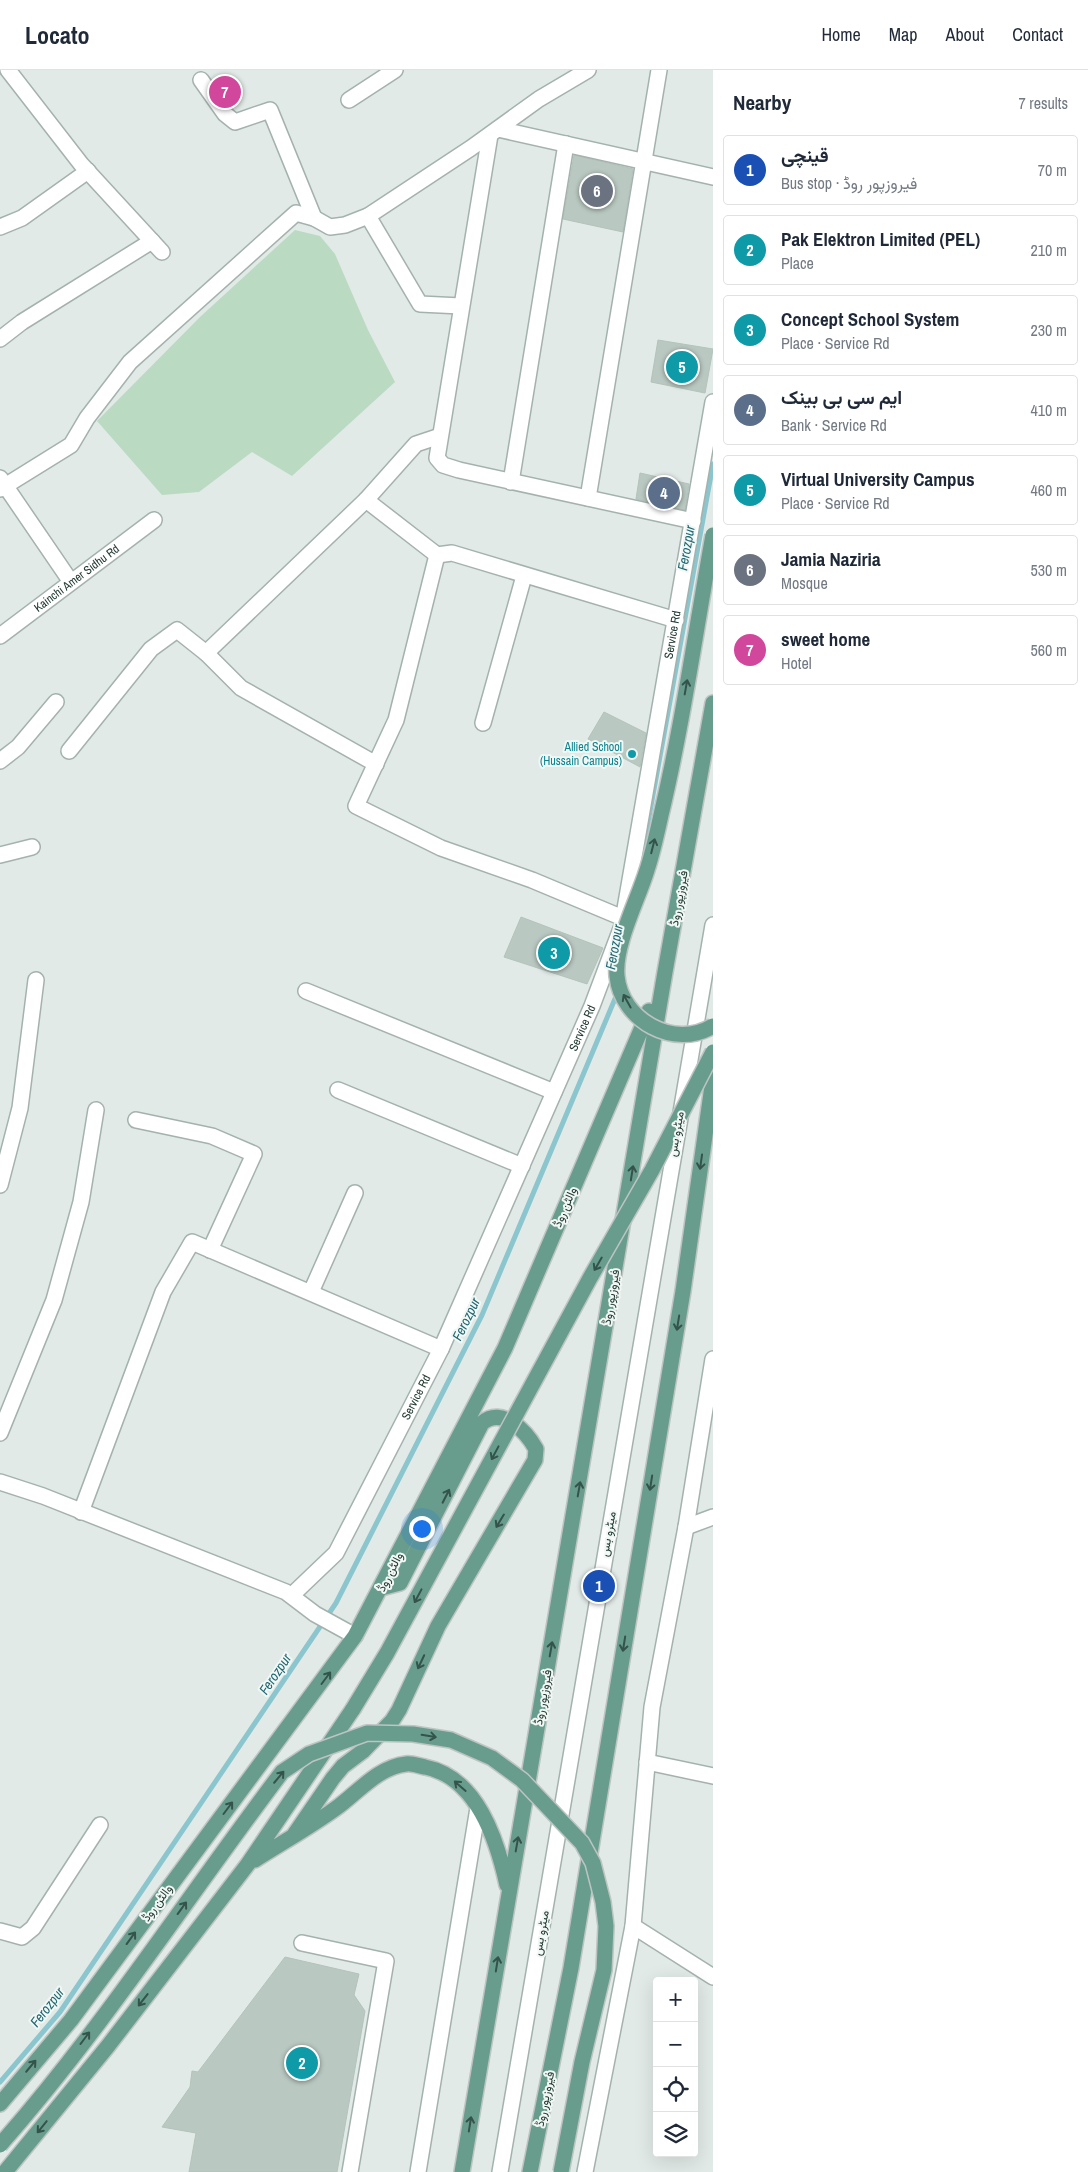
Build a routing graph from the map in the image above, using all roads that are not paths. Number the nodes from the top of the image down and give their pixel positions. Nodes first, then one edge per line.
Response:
1 (8, 70) edge
2 (395, 70) edge
3 (588, 70) edge
4 (659, 70) edge
5 (201, 80) dead end
6 (349, 100) dead end
7 (494, 132) junction
8 (566, 144) junction
9 (643, 161) junction
10 (88, 171) junction
11 (713, 178) edge
12 (368, 216) junction
13 (314, 218) junction
14 (0, 227) edge
15 (461, 306) junction
16 (0, 339) edge
17 (713, 402) edge
18 (440, 436) junction
19 (511, 482) junction
20 (2, 484) edge
21 (588, 498) junction
22 (366, 500) junction
23 (154, 520) dead end
24 (693, 521) junction
25 (713, 535) edge
26 (438, 555) junction
27 (524, 576) junction
28 (71, 582) junction
29 (676, 620) junction
30 (0, 636) edge
31 (206, 653) junction
32 (56, 702) dead end
33 (713, 703) edge
34 (483, 724) dead end
35 (69, 751) dead end
36 (0, 761) edge
37 (376, 764) junction
38 (32, 847) dead end
39 (0, 855) edge
40 (623, 918) junction
41 (713, 925) edge
42 (665, 972) junction
43 (36, 980) dead end
44 (306, 991) dead end
45 (713, 1026) edge
46 (713, 1052) edge
47 (713, 1079) edge
48 (338, 1090) dead end
49 (554, 1092) junction
50 (96, 1110) dead end
51 (136, 1120) dead end
52 (522, 1166) junction
53 (0, 1185) edge
54 (355, 1193) dead end
55 (210, 1250) junction
56 (311, 1292) junction
57 (441, 1349) junction
58 (713, 1359) edge
59 (0, 1433) edge
60 (0, 1482) edge
61 (81, 1512) junction
62 (713, 1517) edge
63 (686, 1527) junction
64 (381, 1588) junction
65 (292, 1595) junction
66 (355, 1636) junction
67 (647, 1762) junction
68 (713, 1776) edge
69 (478, 1808) junction
70 (100, 1825) dead end
71 (294, 1835) junction
72 (248, 1864) junction
73 (509, 1892) junction
74 (633, 1926) junction
75 (0, 1931) edge
76 (302, 1943) dead end
77 (713, 1977) edge
78 (0, 2104) edge
79 (0, 2145) edge
80 (5, 2172) edge
81 (350, 2172) edge
82 (418, 2172) edge
83 (462, 2172) edge
84 (500, 2172) edge
85 (530, 2172) edge
86 (561, 2172) edge
87 (585, 2172) edge

1 - 10 street
2 - 6 street
3 - 7 street
4 - 9 street
5 - 13 street
7 - 8 street
7 - 12 street
7 - 15 street
8 - 9 street
8 - 19 street
9 - 11 street
9 - 21 street
10 - 14 street
10 - 16 street
12 - 13 street
12 - 15 street
13 - 20 street
15 - 18 street
17 - 24 street, Service Rd
18 - 19 street
18 - 22 street
19 - 21 street
20 - 28 street
21 - 24 street
22 - 26 street
22 - 31 street
23 - 28 street, Kainchi Amer Sidhu Rd
24 - 29 street, Service Rd
45 -> 25 main road, bridge
26 - 27 street
26 - 37 street
27 - 29 street
27 - 34 street
28 - 30 street, Kainchi Amer Sidhu Rd
29 - 40 street, Service Rd
31 - 35 street
31 - 37 street
32 - 36 street
33 - 42 main road, فیروزپور روڈ
37 - 40 street
38 - 39 street
40 - 49 street, Service Rd
41 - 84 street, میٹرو بس
42 - 64 main road, والٹن روڈ
73 -> 42 main road, فیروزپور روڈ
43 - 53 street
44 - 49 street
46 -> 72 main road, bridge
47 -> 85 main road, فیروزپور روڈ
48 - 52 street
49 - 52 street, Service Rd
50 - 59 street
51 - 55 street
52 - 57 street, Service Rd
54 - 56 street
55 - 56 street
55 - 61 street
56 - 57 street
57 - 65 street, Service Rd
58 - 63 street
60 - 61 street
61 - 65 street
62 - 63 street
63 - 67 street
64 - 66 main road, والٹن روڈ
64 -> 71 main road
65 - 66 street
78 -> 66 main road, والٹن روڈ
67 - 68 street
67 - 74 street
69 -> 71 main road
69 - 73 main road
69 - 82 street
70 - 75 street
71 - 72 main road
72 -> 80 main road
83 -> 73 main road, فیروزپور روڈ
74 - 77 street
74 - 87 street
76 - 81 street
79 -> 86 main road, bridge

